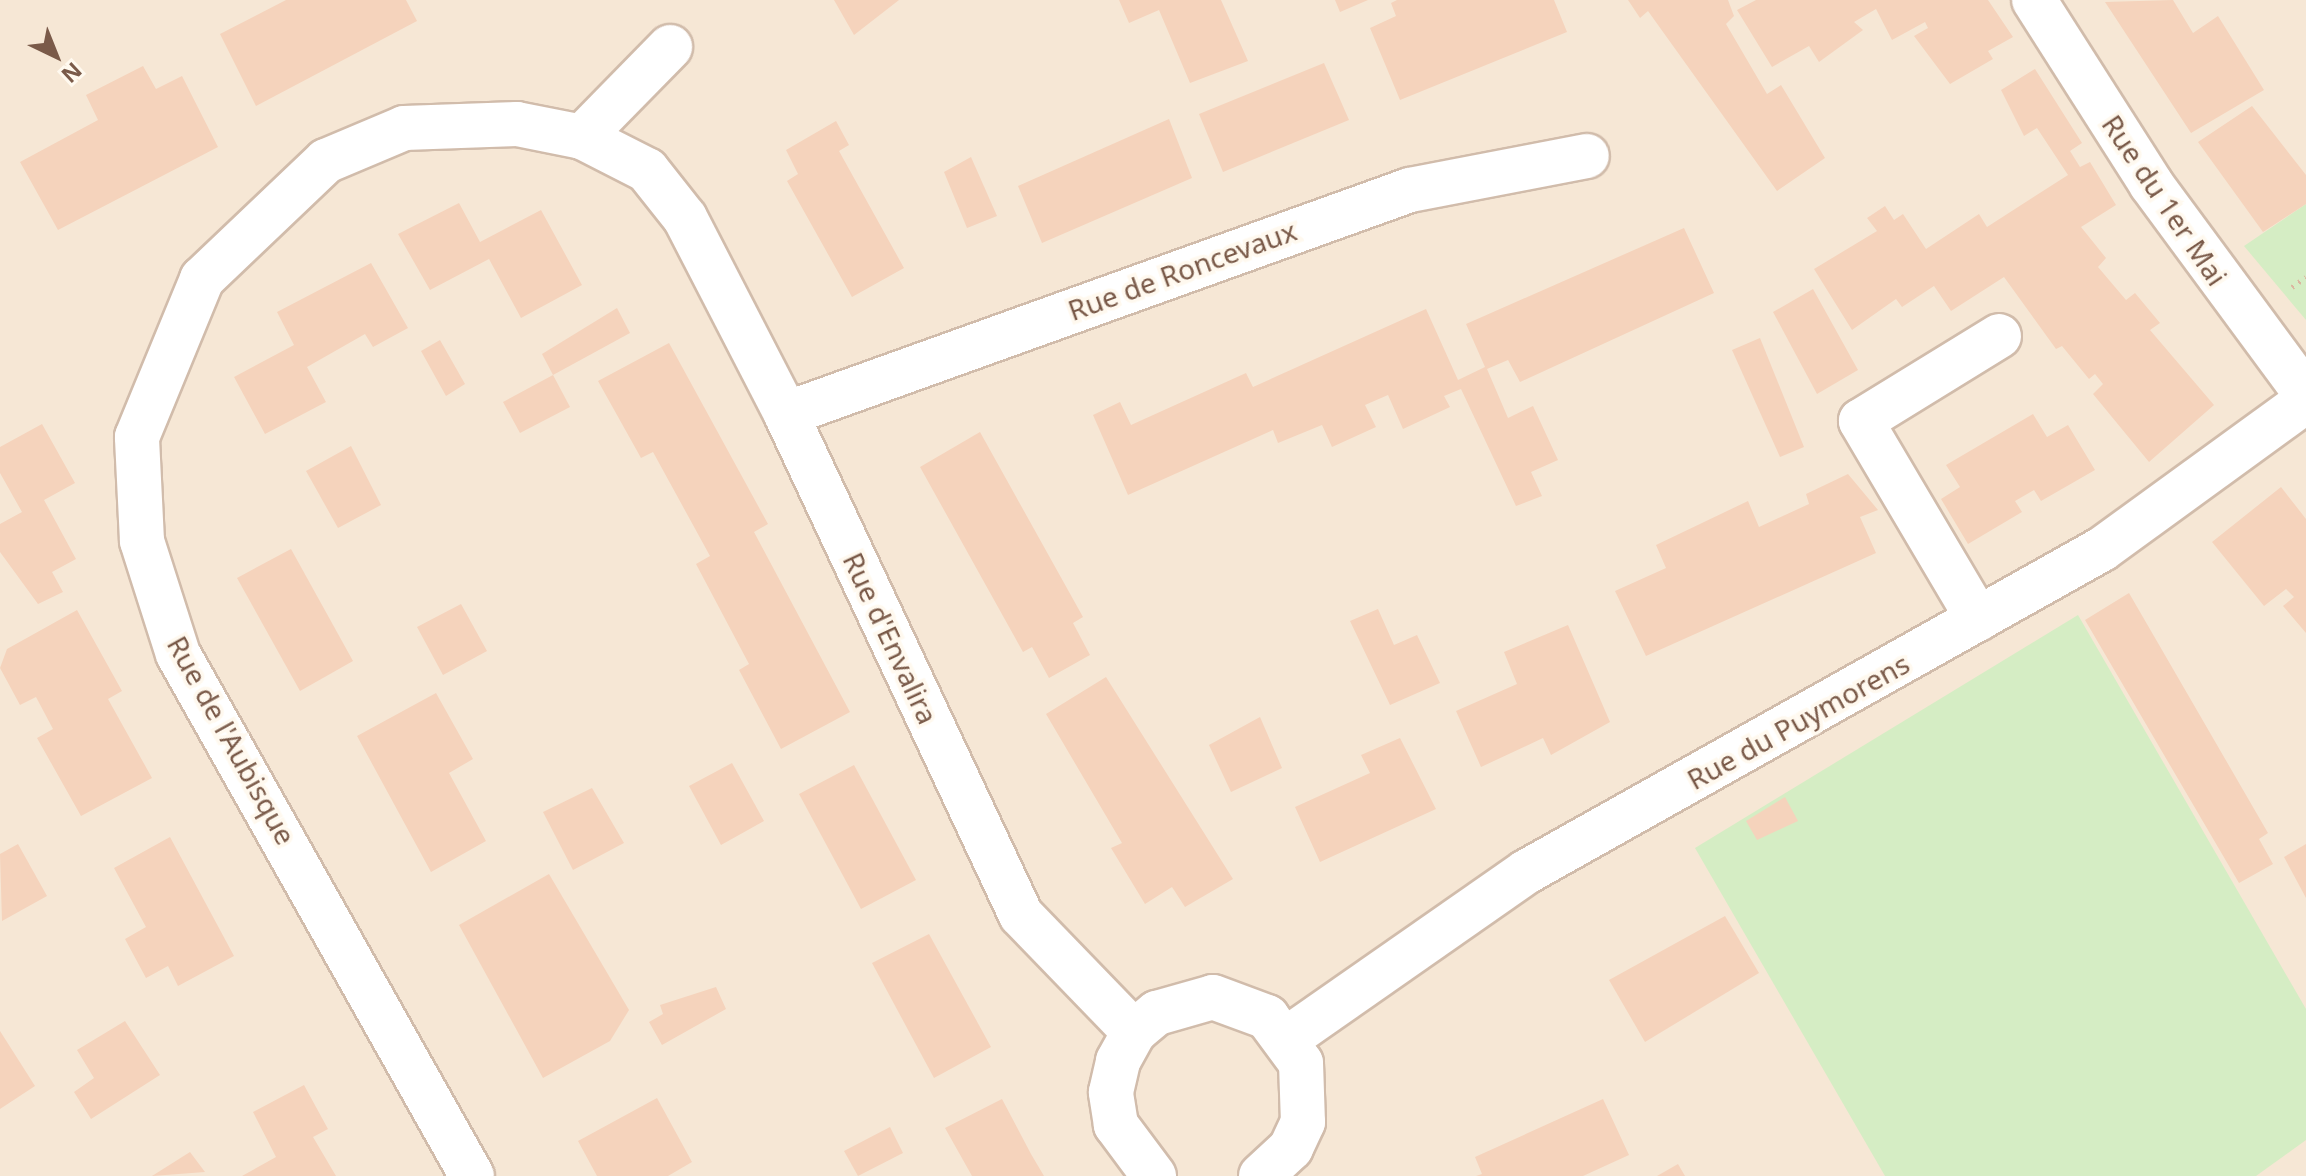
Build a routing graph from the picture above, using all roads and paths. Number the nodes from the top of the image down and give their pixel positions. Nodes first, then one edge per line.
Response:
1 (2034, 0) edge
2 (670, 47) dead end
3 (582, 137) junction
4 (1587, 156) dead end
5 (685, 218) joint
6 (1999, 336) dead end
7 (2306, 394) edge
8 (2306, 401) edge
9 (786, 414) junction
10 (1978, 619) junction
11 (1134, 1032) junction
12 (1288, 1038) junction
13 (472, 1176) edge
14 (1154, 1176) edge
15 (1261, 1176) edge

1 - 7 street, Rue du 1er Mai
2 - 3 street
3 - 5 street, Rue de l'Aubisque
3 - 13 street, Rue de l'Aubisque
4 - 9 street, Rue de Roncevaux
5 - 9 street, Rue d'Envalira
6 - 10 street
8 - 10 street, Rue du Puymorens
9 - 11 street, Rue d'Envalira
10 - 12 street, Rue du Puymorens
11 - 12 street
11 - 14 street
12 - 15 street

